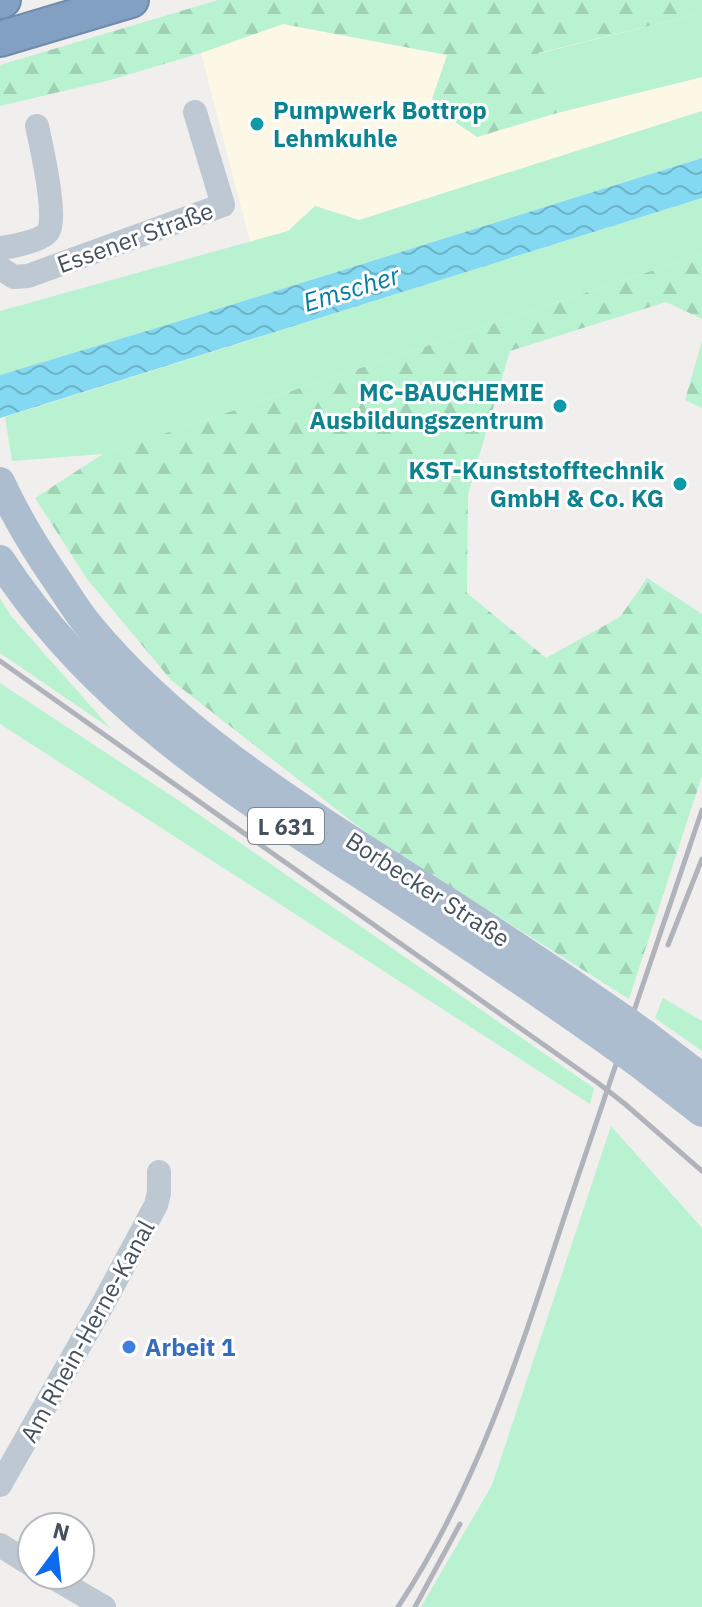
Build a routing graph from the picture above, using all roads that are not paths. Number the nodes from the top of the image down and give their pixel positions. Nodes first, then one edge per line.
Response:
1 (131, 0) edge
2 (0, 39) edge
3 (195, 112) dead end
4 (37, 126) dead end
5 (0, 248) edge
6 (0, 268) edge
7 (3, 504) edge
8 (0, 560) edge
9 (0, 575) edge
10 (26, 597) junction
11 (629, 1039) junction
12 (702, 1078) edge
13 (702, 1112) edge
14 (159, 1172) dead end
15 (0, 1485) edge
16 (76, 1591) edge
17 (104, 1607) edge

1 - 2 highway
3 - 6 street, Essener Straße
4 - 5 street, Essener Straße
7 - 11 main road, Borbecker Straße / L 631
8 - 10 main road, Borbecker Straße / L 631
9 - 10 main road
10 - 11 main road, Borbecker Straße / L 631
11 - 12 main road, Borbecker Straße / L 631
11 - 13 main road, Borbecker Straße / L 631
14 - 15 street, Am Rhein-Herne-Kanal
16 - 17 street

